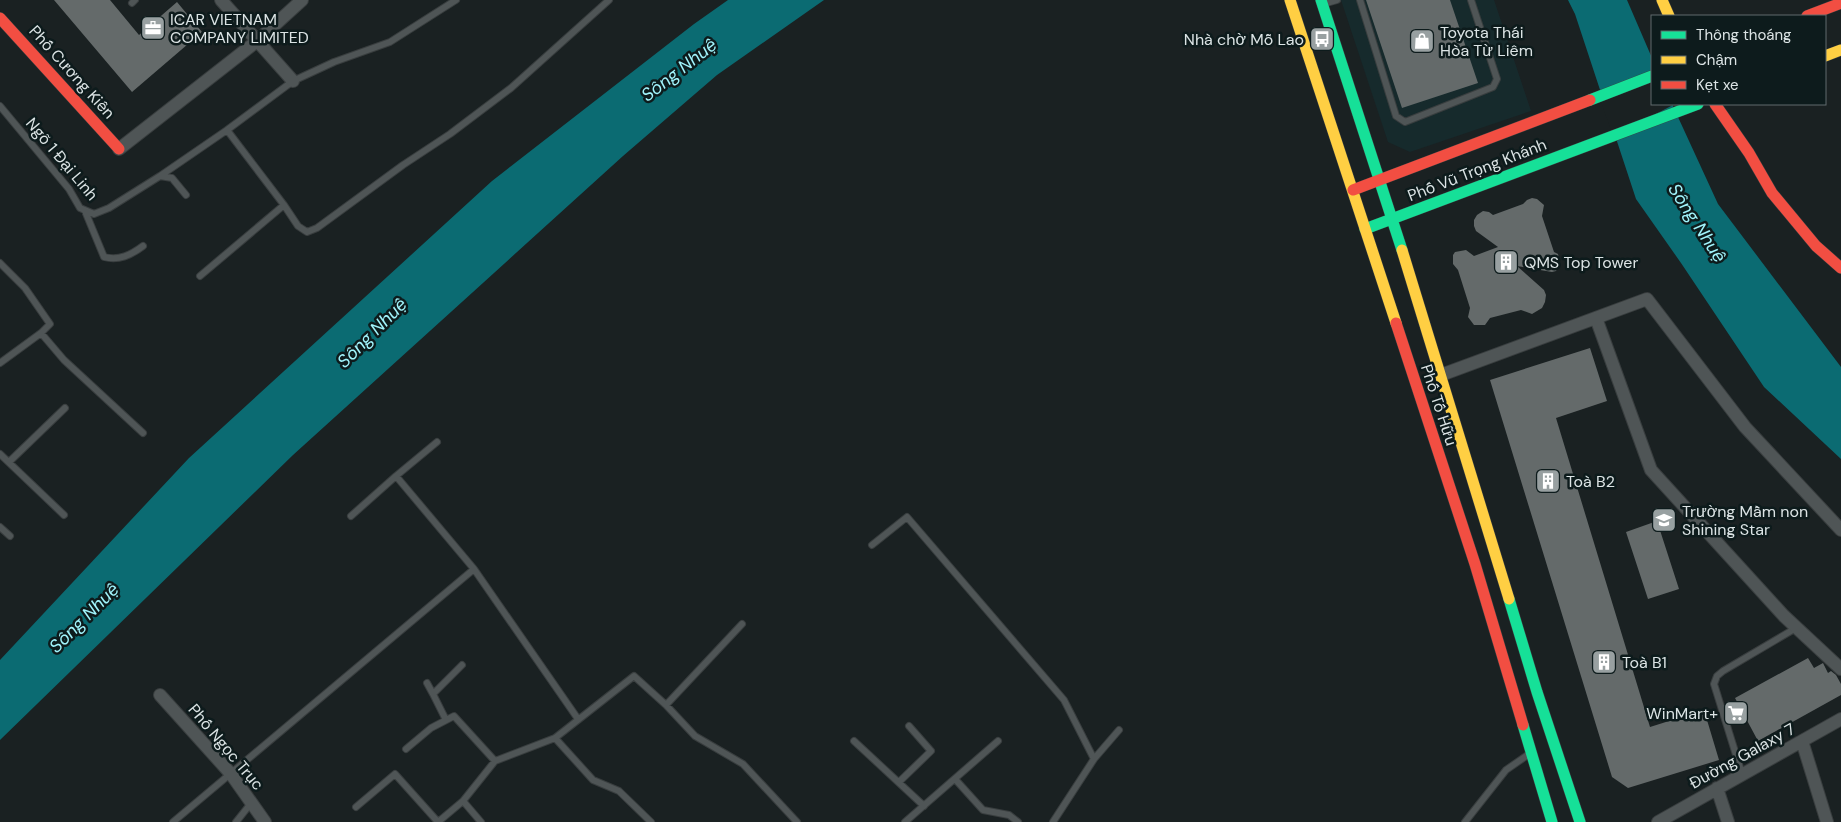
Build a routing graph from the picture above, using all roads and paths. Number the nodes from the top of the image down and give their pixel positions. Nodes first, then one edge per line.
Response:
1 (221, 0) edge
2 (302, 0) edge
3 (456, 0) edge
4 (609, 0) edge
5 (1290, 0) edge
6 (1337, 0) edge
7 (1360, 0) edge
8 (1471, 0) edge
9 (1662, 0) edge
10 (1321, 2) edge
11 (1841, 3) edge
12 (1669, 15) edge
13 (1810, 15) edge
14 (0, 18) edge
15 (257, 41) junction
16 (1841, 50) edge
17 (1826, 56) edge
18 (1651, 76) edge
19 (293, 82) junction
20 (1695, 105) edge
21 (1716, 105) edge
22 (0, 106) edge
23 (227, 130) junction
24 (119, 149) joint
25 (160, 176) junction
26 (1380, 180) junction
27 (1353, 190) junction
28 (186, 195) dead end
29 (284, 205) junction
30 (85, 211) junction
31 (1393, 219) junction
32 (1365, 228) junction
33 (143, 246) dead end
34 (0, 263) edge
35 (1841, 268) edge
36 (200, 276) dead end
37 (1596, 318) junction
38 (41, 333) junction
39 (0, 363) edge
40 (1441, 375) junction
41 (65, 408) dead end
42 (143, 433) dead end
43 (437, 442) dead end
44 (0, 454) edge
45 (9, 462) junction
46 (396, 476) junction
47 (1474, 478) junction
48 (1450, 488) junction
49 (64, 515) dead end
50 (351, 516) dead end
51 (0, 527) edge
52 (1841, 530) edge
53 (10, 536) dead end
54 (872, 545) dead end
55 (474, 569) junction
56 (742, 624) dead end
57 (1796, 628) junction
58 (462, 665) dead end
59 (1841, 669) edge
60 (427, 684) dead end
61 (433, 694) junction
62 (160, 695) dead end
63 (666, 705) junction
64 (578, 719) junction
65 (1841, 719) edge
66 (446, 720) junction
67 (909, 726) dead end
68 (1119, 730) dead end
69 (555, 738) junction
70 (854, 741) dead end
71 (998, 741) dead end
72 (1802, 741) junction
73 (406, 749) dead end
74 (1531, 753) junction
75 (1094, 759) junction
76 (495, 761) junction
77 (231, 774) junction
78 (1742, 774) junction
79 (955, 779) junction
80 (899, 782) junction
81 (1717, 788) junction
82 (463, 801) junction
83 (252, 802) junction
84 (356, 806) dead end
85 (924, 806) junction
86 (173, 822) edge
87 (236, 822) edge
88 (264, 822) edge
89 (438, 822) edge
90 (481, 822) edge
91 (651, 822) edge
92 (797, 822) edge
93 (905, 822) edge
94 (1018, 822) edge
95 (1053, 822) edge
96 (1466, 822) edge
97 (1552, 822) edge
98 (1580, 822) edge
99 (1658, 822) edge
100 (1728, 822) edge
101 (1827, 822) edge

1 - 15 street
2 - 15 street
3 - 19 lane, Ngõ 1 Đại Linh
4 - 29 lane
5 - 27 main road, Phố Tố Hữu
6 - 10 lane
7 - 8 lane
9 - 12 main road
10 - 26 main road, Phố Tố Hữu
11 - 13 main road
14 - 24 main road, Phố Cương Kiên
15 - 19 street
15 - 24 street
16 - 17 main road
18 - 26 main road, Phố Vũ Trọng Khánh
19 - 23 lane, Ngõ 1 Đại Linh
20 - 31 main road, Phố Vũ Trọng Khánh
21 - 35 main road
22 - 30 lane, Ngõ 1 Đại Linh
23 - 25 lane, Ngõ 1 Đại Linh
23 - 29 lane
25 - 28 lane
25 - 30 lane, Ngõ 1 Đại Linh
26 - 27 main road, Phố Vũ Trọng Khánh
26 - 31 main road, Phố Tố Hữu
27 - 32 main road, Phố Tố Hữu
29 - 36 lane
30 - 33 lane
31 - 32 main road, Phố Vũ Trọng Khánh
31 - 40 main road, Phố Tố Hữu
32 - 48 main road, Phố Tố Hữu
34 - 38 lane
37 - 40 street
37 - 52 street
37 - 57 street
38 - 39 lane
38 - 42 lane
40 - 47 main road, Phố Tố Hữu
41 - 45 lane
43 - 46 lane
44 - 45 lane
45 - 49 lane
46 - 50 lane
46 - 55 lane
47 - 48 main road
47 - 98 main road, Phố Tố Hữu
48 - 74 main road, Phố Tố Hữu
51 - 53 lane
54 - 75 lane
55 - 64 lane
55 - 77 lane
56 - 63 lane
57 - 59 street
57 - 78 lane
58 - 61 lane
60 - 61 lane
61 - 66 lane
62 - 77 street, Phố Ngọc Trục
63 - 64 lane
63 - 92 lane
64 - 69 lane
65 - 72 street, Đường Galaxy 7
66 - 73 lane
66 - 76 lane
67 - 80 lane
68 - 75 lane
69 - 76 lane
69 - 91 lane
70 - 80 lane
71 - 79 lane
72 - 78 street, Đường Galaxy 7
72 - 101 street
74 - 96 lane
74 - 97 main road, Phố Tố Hữu
75 - 95 lane
76 - 82 lane
77 - 83 street, Phố Ngọc Trục
77 - 86 lane
78 - 81 street, Đường Galaxy 7
79 - 85 lane
79 - 94 lane
80 - 85 lane
81 - 99 street, Đường Galaxy 7
81 - 100 street
82 - 89 lane
82 - 90 lane
83 - 87 lane
83 - 88 street, Phố Ngọc Trục
84 - 89 lane
85 - 93 lane

